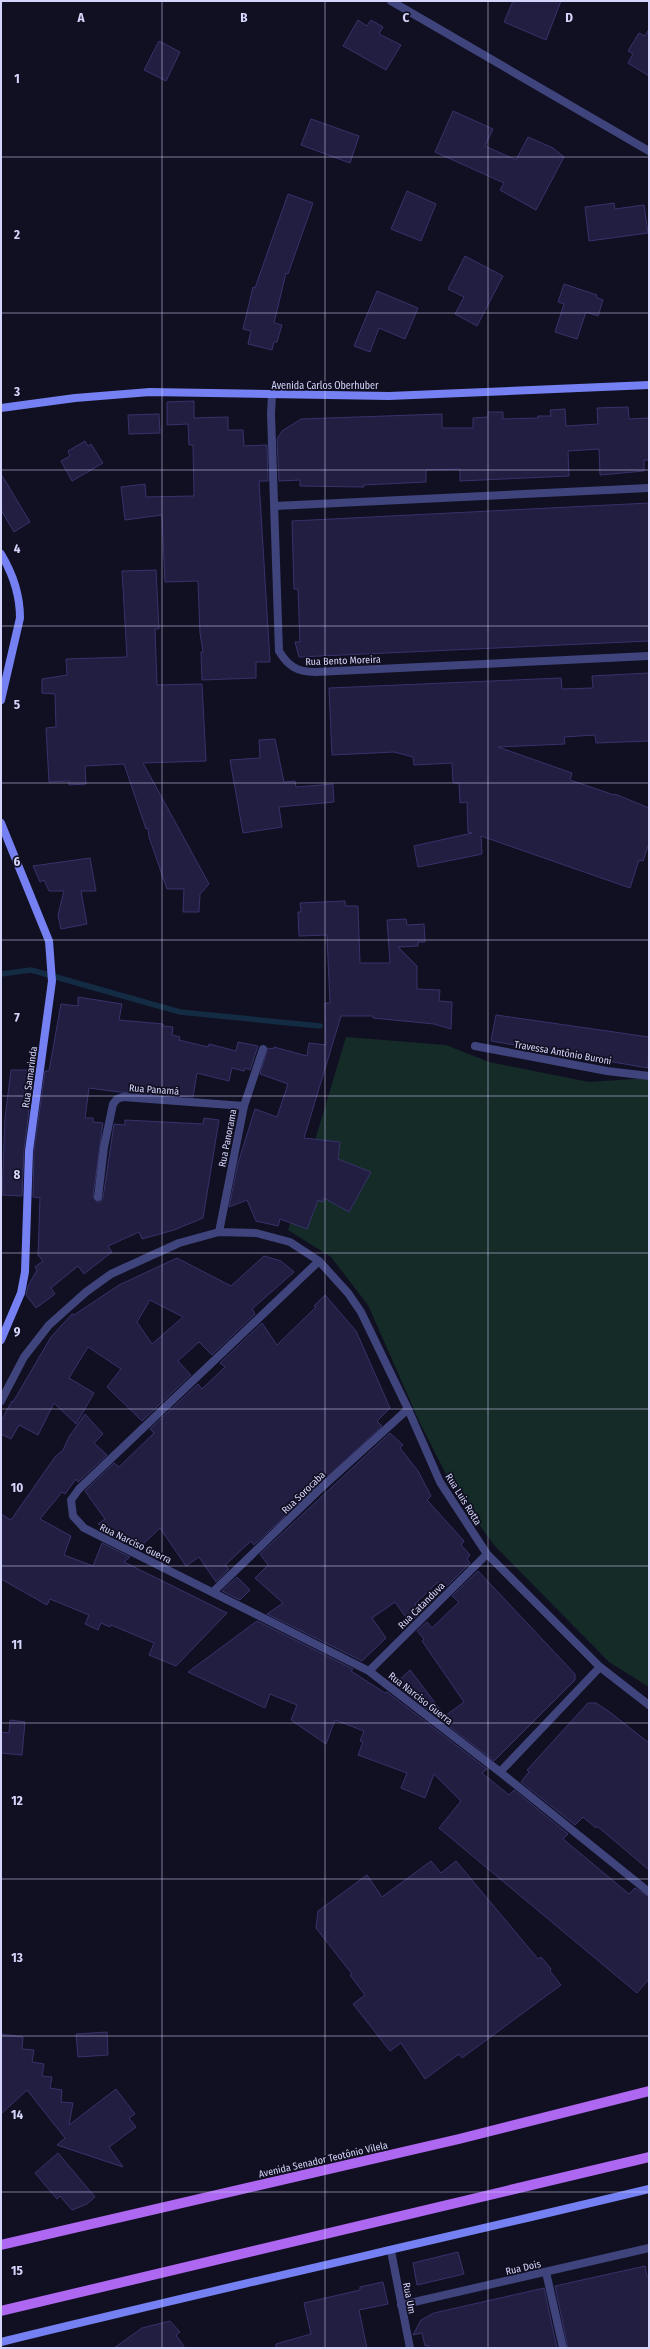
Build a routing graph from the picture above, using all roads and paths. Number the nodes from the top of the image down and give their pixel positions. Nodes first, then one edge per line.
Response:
1 (392, 1) edge
2 (649, 150) edge
3 (649, 385) edge
4 (272, 395) junction
5 (1, 408) edge
6 (649, 488) edge
7 (275, 506) junction
8 (1, 554) edge
9 (649, 656) edge
10 (1, 700) edge
11 (1, 823) edge
12 (475, 1046) dead end
13 (262, 1049) dead end
14 (649, 1076) edge
15 (244, 1106) junction
16 (98, 1197) dead end
17 (219, 1232) junction
18 (320, 1261) junction
19 (1, 1340) edge
20 (1, 1401) edge
21 (408, 1409) junction
22 (487, 1554) junction
23 (213, 1592) junction
24 (600, 1667) junction
25 (369, 1671) junction
26 (649, 1705) edge
27 (500, 1772) junction
28 (649, 1892) edge
29 (649, 2091) edge
30 (649, 2158) edge
31 (649, 2189) edge
32 (1, 2245) edge
33 (649, 2248) edge
34 (391, 2251) junction
35 (546, 2272) junction
36 (401, 2305) junction
37 (1, 2311) edge
38 (1, 2342) edge
39 (410, 2348) edge
40 (563, 2348) edge

1 - 2 street
3 - 4 main road, Avenida Carlos Oberhuber
4 - 5 main road, Avenida Carlos Oberhuber
4 - 7 street, Rua Bento Moreira
6 - 7 street
7 - 9 street, Rua Bento Moreira
8 - 10 main road
11 - 19 main road, Rua Samarinda
12 - 14 street, Travessa Antônio Buroni
13 - 15 street, Rua Panorama
15 - 16 street, Rua Panamá
15 - 17 street, Rua Panorama
17 - 18 street, Rua Luis Rotta
17 - 20 street, Rua Luis Rotta
18 - 21 street, Rua Luis Rotta
18 - 23 street, Rua Narciso Guerra
21 - 22 street, Rua Luis Rotta
21 - 23 street, Rua Sorocaba
22 - 24 street, Rua Luis Rotta
22 - 25 street, Rua Catanduva
23 - 25 street, Rua Narciso Guerra
24 - 26 street, Rua Luis Rotta
24 - 27 street
25 - 27 street, Rua Narciso Guerra
27 - 28 street, Rua Narciso Guerra
29 - 32 main road, Avenida Senador Teotônio Vilela
30 - 37 main road
31 - 34 main road
33 - 35 street, Rua Dois
34 - 36 street, Rua Um
34 - 38 main road
35 - 36 street, Rua Dois
35 - 40 street
36 - 39 street, Rua Um

